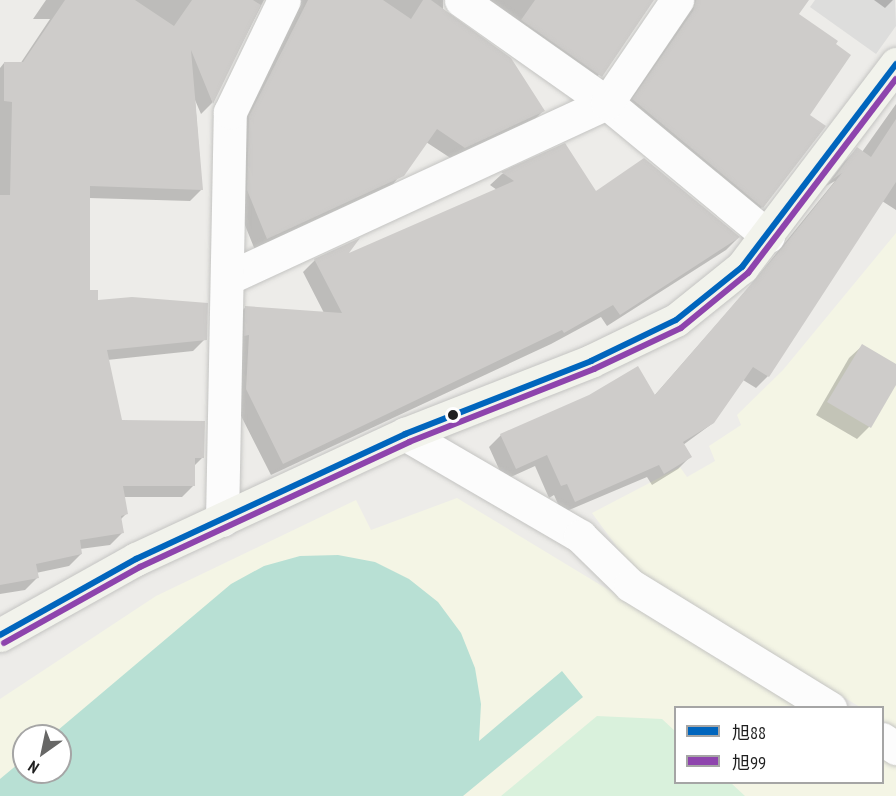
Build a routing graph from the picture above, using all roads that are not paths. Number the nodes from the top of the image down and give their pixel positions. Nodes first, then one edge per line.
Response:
1 (284, 0) edge
2 (461, 0) edge
3 (677, 0) edge
4 (896, 64) edge
5 (607, 103) junction
6 (768, 236) junction
7 (228, 278) junction
8 (405, 434) junction
9 (222, 520) junction
10 (0, 635) edge
11 (827, 706) edge

1 - 7 street
2 - 5 street
3 - 5 street
4 - 6 street
5 - 6 street
5 - 7 street
6 - 8 street
7 - 9 street
8 - 9 street
8 - 11 street
9 - 10 street

